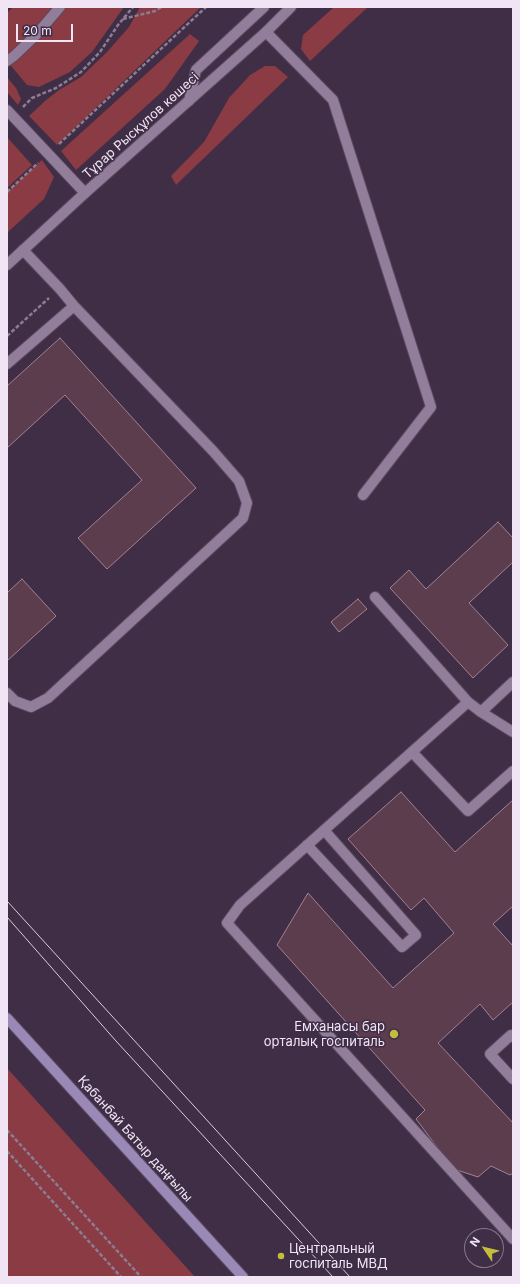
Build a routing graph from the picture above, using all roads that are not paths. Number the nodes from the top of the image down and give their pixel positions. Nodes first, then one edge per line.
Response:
1 (60, 7) edge
2 (264, 7) edge
3 (291, 7) edge
4 (266, 32) junction
5 (7, 61) edge
6 (189, 101) junction
7 (10, 113) edge
8 (85, 193) junction
9 (23, 250) junction
10 (7, 265) edge
11 (74, 306) junction
12 (7, 364) edge
13 (363, 495) dead end
14 (375, 597) dead end
15 (513, 682) edge
16 (7, 693) edge
17 (468, 702) junction
18 (481, 712) junction
19 (513, 732) edge
20 (412, 752) junction
21 (513, 771) edge
22 (324, 830) junction
23 (307, 845) junction
24 (7, 1018) edge
25 (513, 1037) edge
26 (513, 1079) edge
27 (513, 1239) edge
28 (243, 1277) edge

1 - 5 street
2 - 6 street
3 - 4 street, Тұрар Рысқұлов көшесі
4 - 6 street, Тұрар Рысқұлов көшесі
4 - 13 street
6 - 8 street, Тұрар Рысқұлов көшесі
7 - 8 street
8 - 9 street, Тұрар Рысқұлов көшесі
9 - 10 street, Тұрар Рысқұлов көшесі
9 - 11 street
11 - 12 street
11 - 16 street
14 - 17 street
15 - 18 street
17 - 18 street
17 - 20 street
18 - 19 street
20 - 21 street
20 - 22 street
22 - 23 street
22 - 23 street
23 - 27 street
24 - 28 main road, Қабанбай Батыр даңғылы
25 - 26 street

